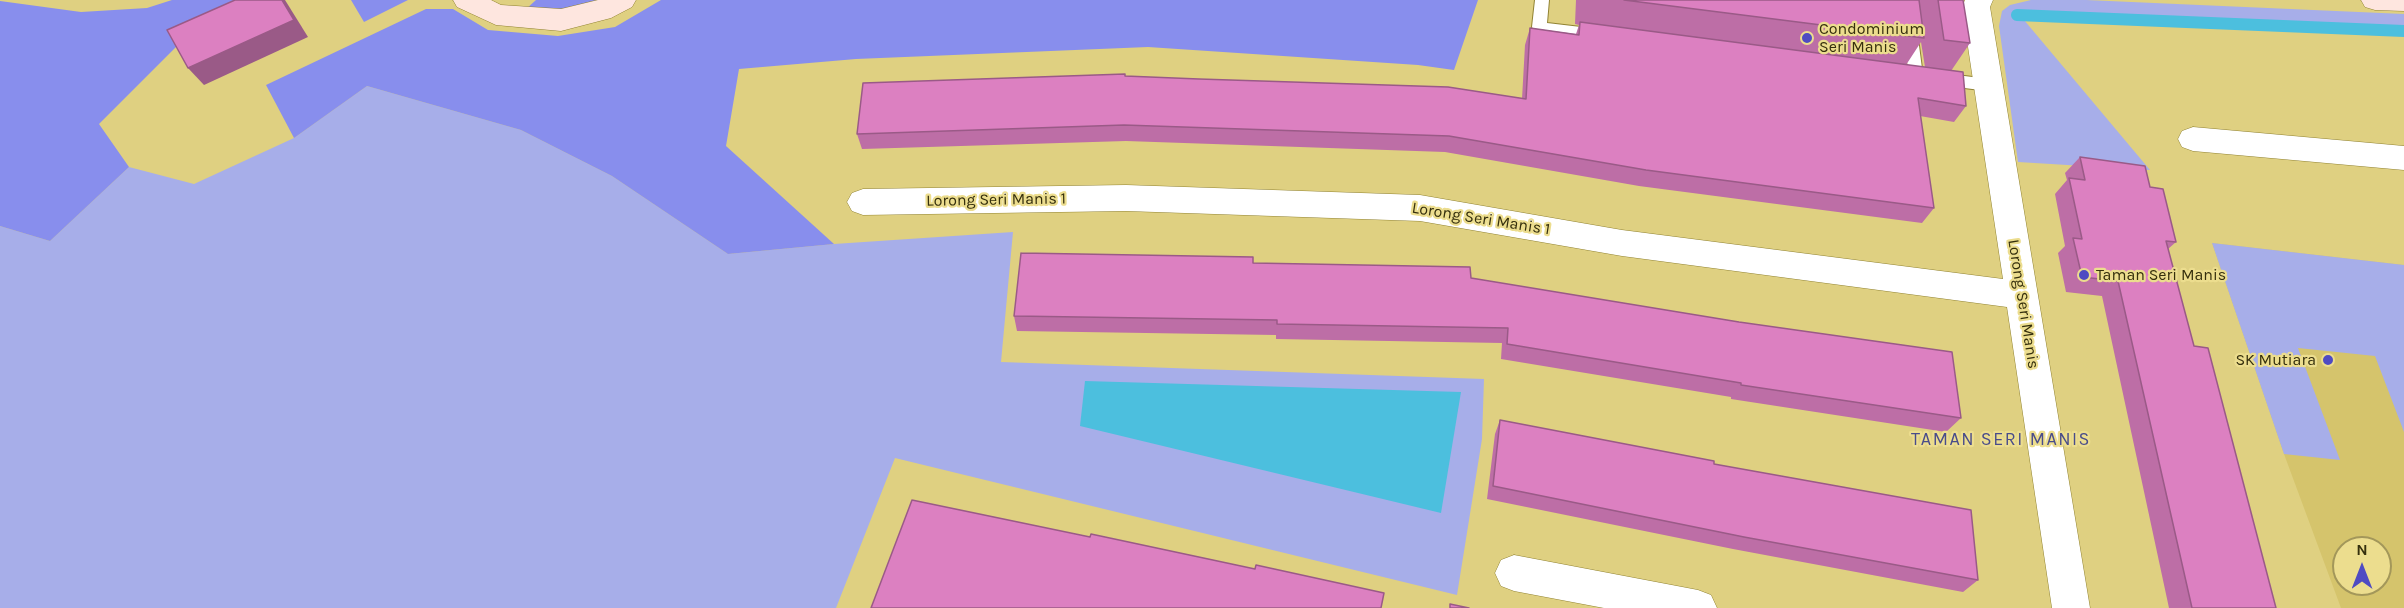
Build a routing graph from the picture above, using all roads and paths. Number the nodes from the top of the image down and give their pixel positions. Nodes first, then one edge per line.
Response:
1 (467, 0) edge
2 (622, 0) edge
3 (1542, 0) edge
4 (1906, 0) edge
5 (1979, 0) edge
6 (2375, 0) edge
7 (2404, 2) edge
8 (1610, 36) edge
9 (1892, 73) edge
10 (1916, 76) junction
11 (1988, 85) junction
12 (2193, 139) dead end
13 (2404, 158) edge
14 (862, 202) dead end
15 (2022, 295) junction
16 (1514, 573) dead end
17 (1698, 608) edge
18 (2071, 608) edge

1 - 2 street
3 - 8 lane
4 - 10 lane
5 - 11 street, Lorong Seri Manis
6 - 7 street
9 - 10 lane
10 - 11 lane
11 - 15 street, Lorong Seri Manis
12 - 13 street
14 - 15 street, Lorong Seri Manis 1
15 - 18 street, Lorong Seri Manis
16 - 17 street

